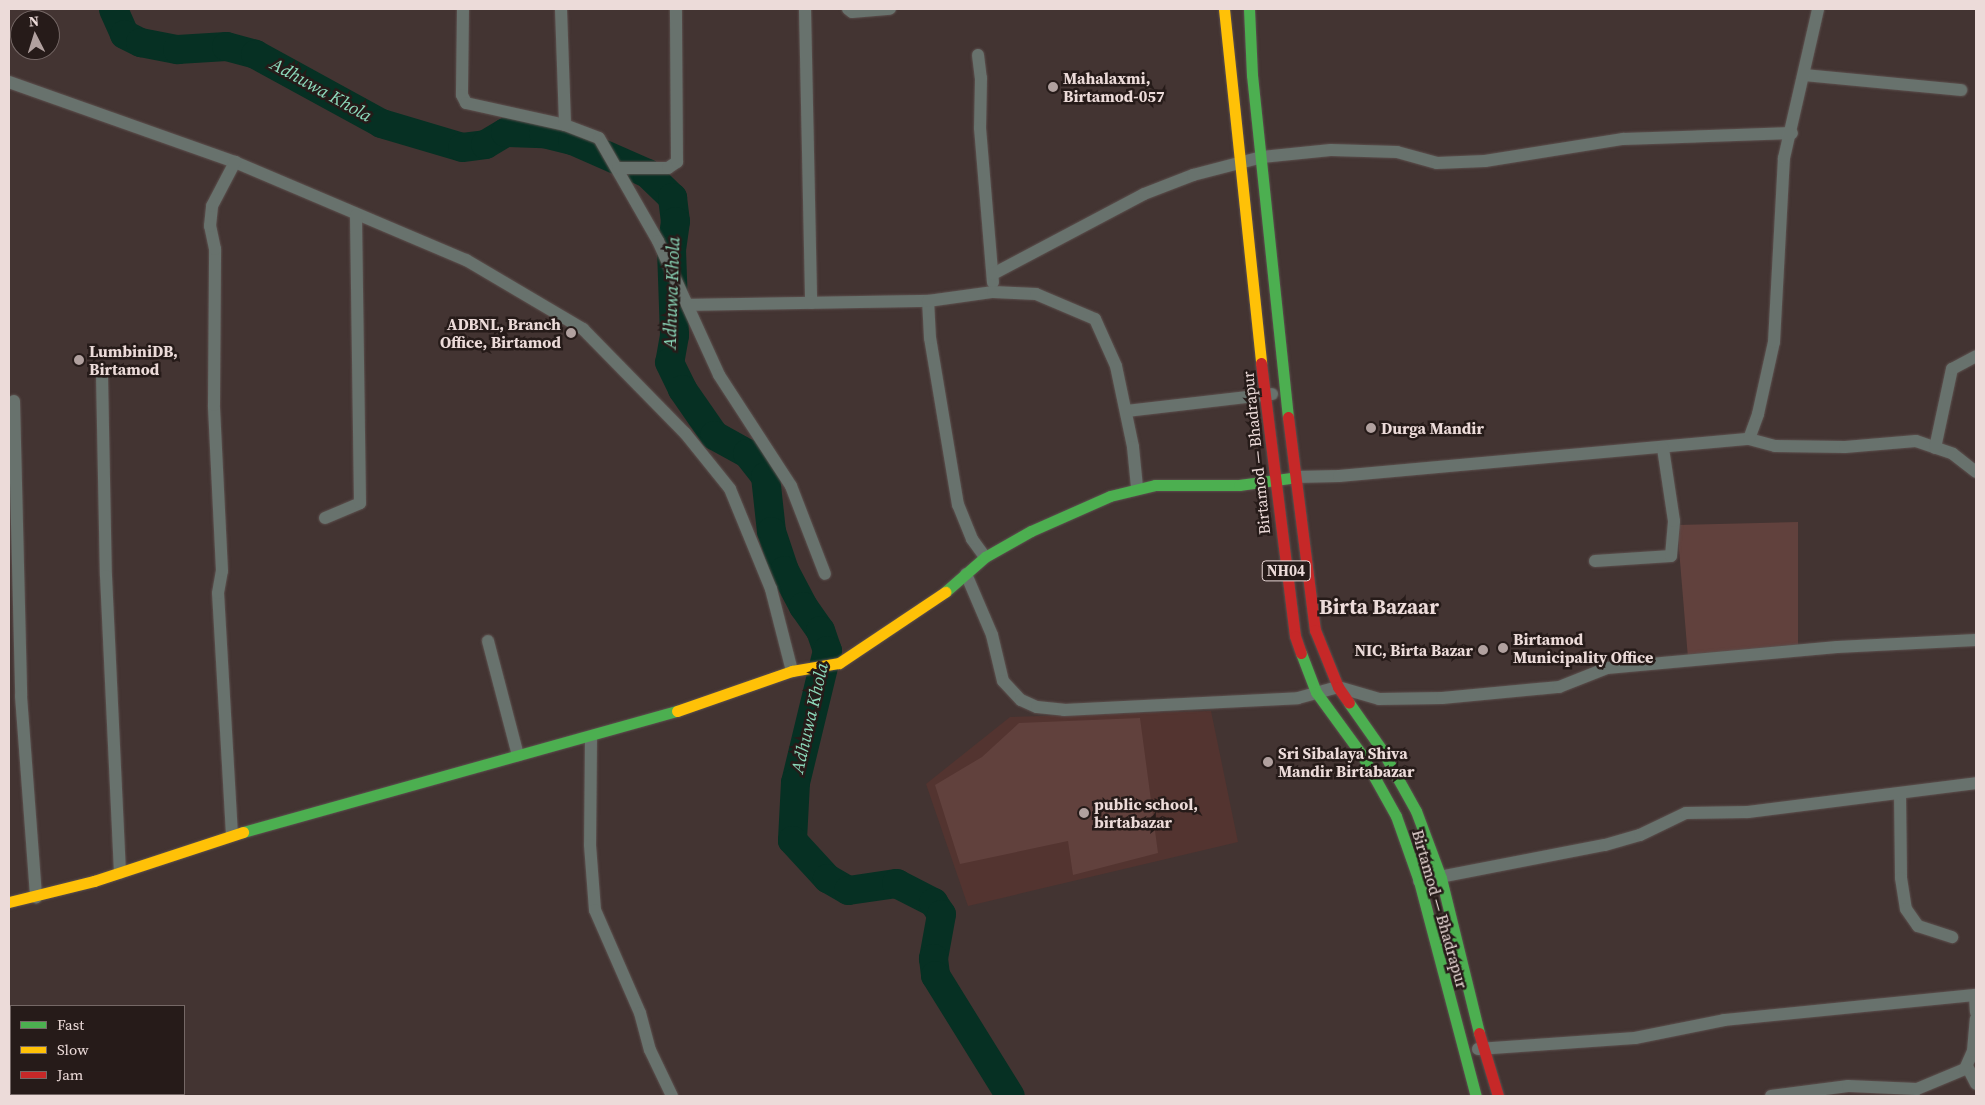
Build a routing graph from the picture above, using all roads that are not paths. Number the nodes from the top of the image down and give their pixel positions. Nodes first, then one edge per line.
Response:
1 (463, 9) edge
2 (561, 9) edge
3 (676, 9) edge
4 (805, 9) edge
5 (848, 9) edge
6 (890, 9) edge
7 (1224, 9) edge
8 (1249, 9) edge
9 (1818, 9) edge
10 (978, 55) dead end
11 (1805, 75) junction
12 (9, 82) edge
13 (1961, 90) dead end
14 (565, 125) junction
15 (1792, 133) junction
16 (1262, 157) junction
17 (235, 162) junction
18 (1239, 164) junction
19 (618, 168) junction
20 (356, 215) junction
21 (993, 274) junction
22 (993, 292) junction
23 (928, 301) junction
24 (811, 303) junction
25 (688, 305) junction
26 (1976, 356) edge
27 (102, 374) dead end
28 (1284, 393) junction
29 (1267, 394) junction
30 (14, 401) dead end
31 (1126, 411) junction
32 (1749, 439) junction
33 (1663, 448) junction
34 (1935, 448) junction
35 (1976, 472) edge
36 (1295, 477) junction
37 (1273, 480) junction
38 (1137, 487) junction
39 (325, 518) dead end
40 (984, 557) junction
41 (1595, 562) dead end
42 (825, 574) dead end
43 (966, 574) junction
44 (1976, 640) edge
45 (488, 641) dead end
46 (792, 671) junction
47 (1338, 688) junction
48 (1316, 692) junction
49 (591, 737) junction
50 (518, 755) junction
51 (1976, 783) edge
52 (1900, 793) junction
53 (232, 835) junction
54 (120, 873) junction
55 (1440, 878) junction
56 (1419, 881) junction
57 (36, 897) junction
58 (9, 902) edge
59 (1952, 937) dead end
60 (1976, 995) edge
61 (1976, 1012) edge
62 (1976, 1019) edge
63 (1484, 1048) junction
64 (1463, 1051) junction
65 (1967, 1066) junction
66 (1976, 1084) edge
67 (672, 1096) edge
68 (1476, 1096) edge
69 (1498, 1096) edge
70 (1771, 1096) edge

1 - 14 street
2 - 14 street
3 - 19 street
4 - 24 street
5 - 6 street
7 - 18 main road, Birtamod — Bhadrapur / NH04
8 - 16 main road, Birtamod — Bhadrapur / NH04
9 - 11 street
10 - 21 street
11 - 13 street
11 - 15 street
12 - 17 street
14 - 19 street
15 - 16 street
15 - 32 street
16 - 18 street
16 - 28 main road, Birtamod — Bhadrapur / NH04
17 - 20 street
17 - 53 street
18 - 21 street
18 - 29 main road, Birtamod — Bhadrapur / NH04
19 - 25 street
20 - 39 street
20 - 46 street
21 - 22 street
22 - 23 street
22 - 31 street
23 - 24 street
23 - 40 street
24 - 25 street
25 - 42 street
26 - 34 street
27 - 54 street
28 - 29 street
28 - 36 main road, Birtamod — Bhadrapur / NH04
29 - 31 street
29 - 37 main road, Birtamod — Bhadrapur / NH04
30 - 57 street
31 - 38 street
32 - 33 street
32 - 34 street
33 - 36 street
33 - 41 street
34 - 35 street
36 - 37 main road
36 - 47 main road, Birtamod — Bhadrapur / NH04
37 - 38 main road
37 - 48 main road, Birtamod — Bhadrapur / NH04
38 - 40 main road
40 - 43 main road
43 - 46 main road
43 - 48 street
44 - 47 street
45 - 50 street
46 - 49 main road
47 - 48 street
47 - 55 main road, Birtamod — Bhadrapur / NH04
48 - 56 main road, Birtamod — Bhadrapur / NH04
49 - 50 main road
49 - 67 street
50 - 53 main road
51 - 52 street
52 - 55 street
52 - 59 street
53 - 54 main road
54 - 57 main road
55 - 56 street
55 - 63 main road, Birtamod — Bhadrapur / NH04
56 - 64 main road, Birtamod — Bhadrapur / NH04
57 - 58 main road
60 - 61 street
60 - 63 street
62 - 65 street
63 - 64 street
63 - 69 main road, Birtamod — Bhadrapur / NH04
64 - 68 main road, Birtamod — Bhadrapur / NH04
65 - 66 street
65 - 70 street

